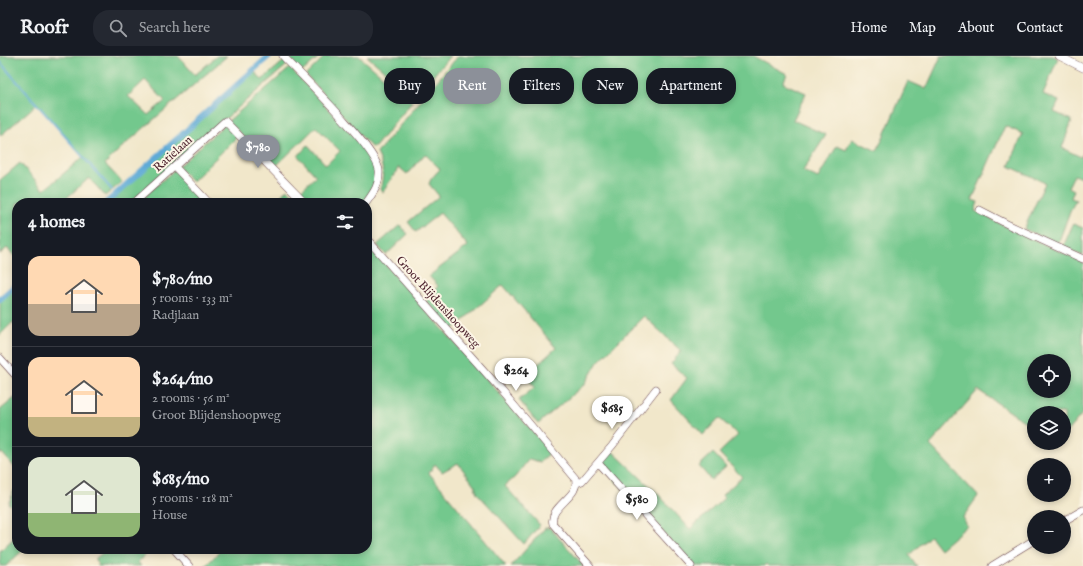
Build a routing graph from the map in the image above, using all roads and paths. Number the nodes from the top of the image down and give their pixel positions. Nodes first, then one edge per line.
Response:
1 (283, 56) edge
2 (1059, 56) edge
3 (1083, 68) edge
4 (175, 168) junction
5 (140, 198) edge
6 (204, 198) edge
7 (300, 198) edge
8 (369, 198) edge
9 (980, 210) dead end
10 (372, 245) edge
11 (1083, 259) edge
12 (0, 358) edge
13 (12, 371) edge
14 (656, 389) dead end
15 (598, 463) junction
16 (577, 483) junction
17 (1083, 510) edge
18 (1071, 517) edge
19 (1027, 544) edge
20 (178, 554) edge
21 (189, 566) edge
22 (590, 566) edge
23 (691, 566) edge
24 (992, 566) edge

1 - 8 street
2 - 3 street
4 - 5 street, Ratielaan
4 - 6 street
4 - 7 street, Ratielaan
9 - 11 street
10 - 16 street, Groot Blijdenshoopweg
12 - 13 street
14 - 15 street
15 - 16 street
15 - 23 street
16 - 22 street
17 - 18 street
19 - 24 street
20 - 21 street

